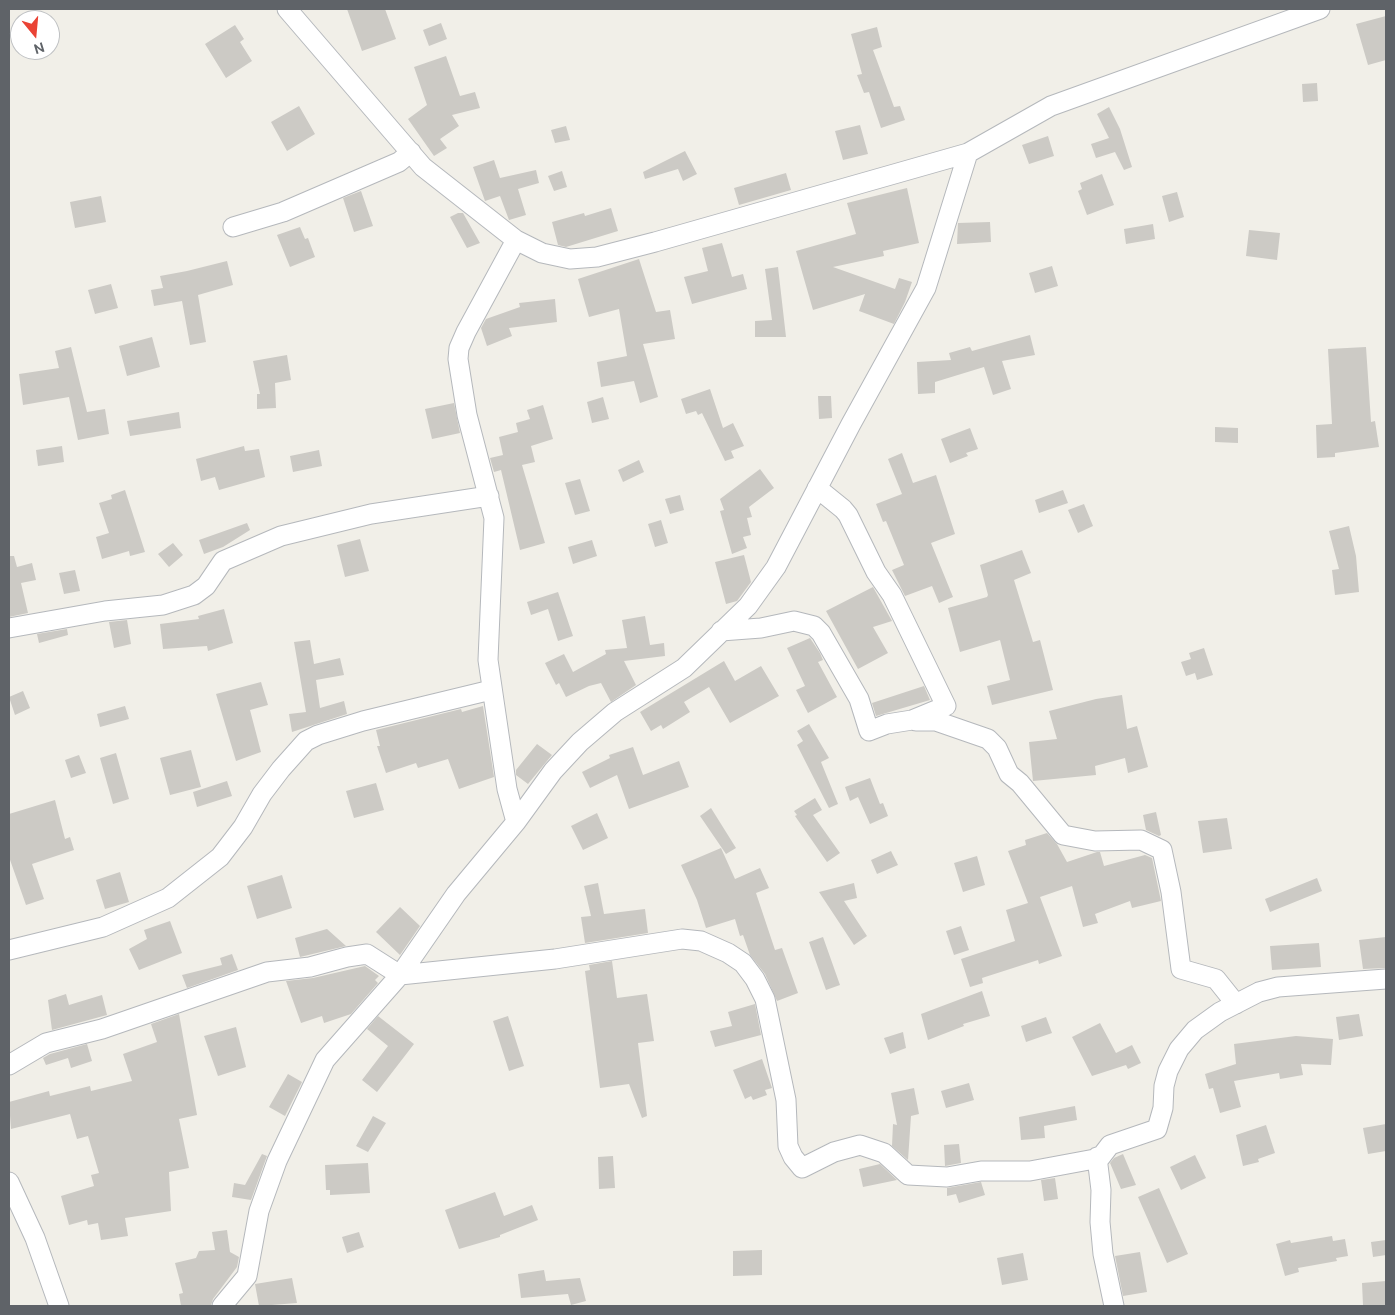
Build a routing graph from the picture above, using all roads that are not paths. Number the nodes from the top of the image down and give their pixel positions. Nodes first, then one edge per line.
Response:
1 (287, 9) edge
2 (1320, 9) edge
3 (411, 152) junction
4 (968, 153) junction
5 (233, 227) dead end
6 (516, 240) junction
7 (817, 488) junction
8 (489, 496) junction
9 (9, 628) edge
10 (721, 631) junction
11 (491, 690) junction
12 (912, 720) junction
13 (516, 822) junction
14 (9, 950) edge
15 (400, 975) junction
16 (1386, 979) edge
17 (1236, 1004) junction
18 (9, 1065) edge
19 (1097, 1156) junction
20 (9, 1182) edge
21 (59, 1306) edge
22 (222, 1306) edge
23 (1114, 1306) edge

1 - 3 street
2 - 4 street
3 - 5 street
3 - 6 street
4 - 6 street
4 - 7 street
6 - 8 street
7 - 10 street
7 - 12 street
8 - 9 street
8 - 11 street
10 - 12 street
10 - 13 street
11 - 13 street
11 - 14 street
12 - 17 street
13 - 15 street
15 - 18 street
15 - 19 street
15 - 22 street
16 - 17 street
17 - 19 street
19 - 23 street
20 - 21 street

